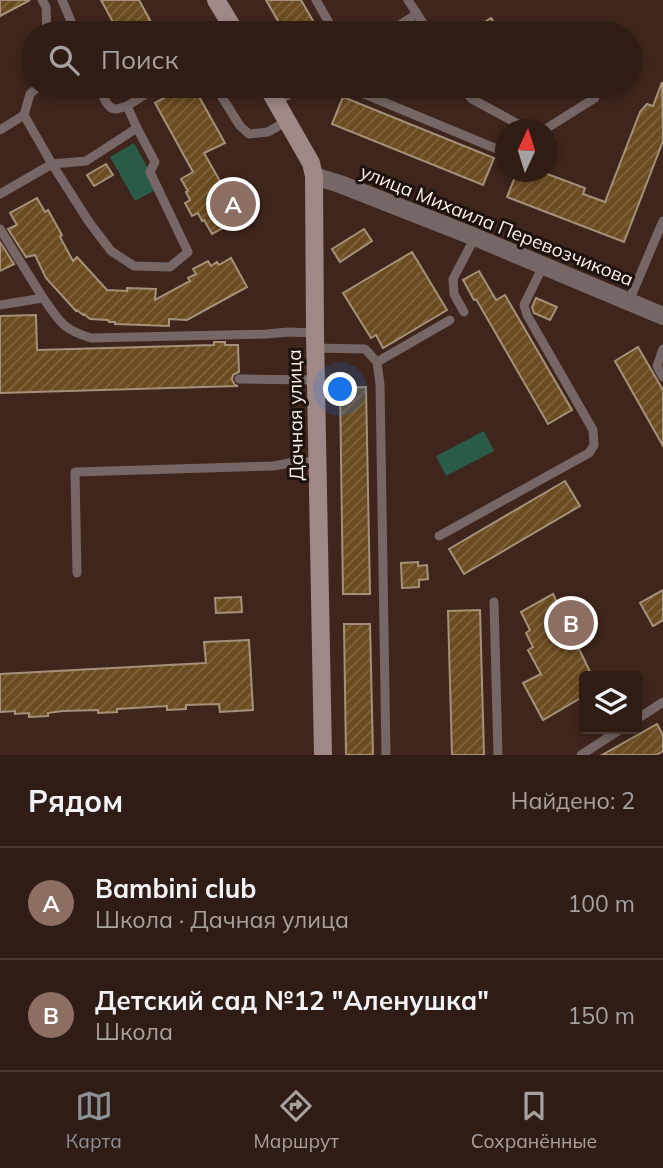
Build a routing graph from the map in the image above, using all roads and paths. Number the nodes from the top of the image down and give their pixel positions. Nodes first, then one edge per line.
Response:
1 (42, 0) edge
2 (62, 0) edge
3 (216, 0) edge
4 (316, 0) edge
5 (408, 0) edge
6 (417, 14) junction
7 (47, 21) edge
8 (71, 21) edge
9 (229, 21) edge
10 (328, 21) edge
11 (406, 21) edge
12 (421, 21) edge
13 (29, 98) edge
14 (105, 98) edge
15 (140, 98) edge
16 (222, 98) edge
17 (274, 98) edge
18 (283, 98) edge
19 (374, 98) edge
20 (471, 98) edge
21 (595, 98) dead end
22 (277, 102) junction
23 (127, 106) junction
24 (24, 115) junction
25 (509, 119) edge
26 (287, 121) junction
27 (558, 121) edge
28 (137, 128) junction
29 (0, 130) edge
30 (495, 148) edge
31 (52, 164) junction
32 (314, 176) junction
33 (0, 194) edge
34 (663, 221) edge
35 (0, 229) edge
36 (475, 237) junction
37 (543, 266) junction
38 (43, 298) junction
39 (629, 301) junction
40 (0, 305) edge
41 (464, 312) dead end
42 (663, 316) edge
43 (450, 320) dead end
44 (315, 341) junction
45 (663, 349) edge
46 (377, 362) junction
47 (663, 377) edge
48 (239, 379) dead end
49 (316, 380) junction
50 (317, 463) junction
51 (439, 536) dead end
52 (77, 573) dead end
53 (494, 602) dead end
54 (661, 706) edge
55 (642, 716) edge
56 (613, 734) edge
57 (323, 755) edge
58 (386, 755) edge
59 (498, 755) edge
60 (581, 755) edge

1 - 7 lane
2 - 8 lane
3 - 9 street
4 - 10 lane
5 - 6 lane
6 - 11 lane
6 - 12 lane
13 - 24 lane
14 - 23 lane
15 - 23 lane
16 - 26 lane
17 - 22 street, Дачная улица
18 - 22 lane
19 - 30 lane
20 - 25 lane
21 - 27 lane
22 - 26 street, Дачная улица
23 - 28 lane
24 - 29 lane
24 - 31 lane
26 - 32 street, Дачная улица
28 - 31 lane
28 - 31 lane
31 - 33 lane
32 - 36 street, улица Михаила Перевозчикова
32 - 44 street, Дачная улица
34 - 39 lane
35 - 38 lane
36 - 37 street, улица Михаила Перевозчикова
36 - 41 lane
37 - 39 street, улица Михаила Перевозчикова
37 - 51 lane
38 - 40 lane
38 - 44 lane
39 - 42 street, улица Михаила Перевозчикова
43 - 46 lane
44 - 46 lane
44 - 49 street, Дачная улица
45 - 47 lane
46 - 58 lane
48 - 49 lane
49 - 50 street, Дачная улица
50 - 52 lane
50 - 57 street, Дачная улица
53 - 59 lane
54 - 55 lane
56 - 60 lane

